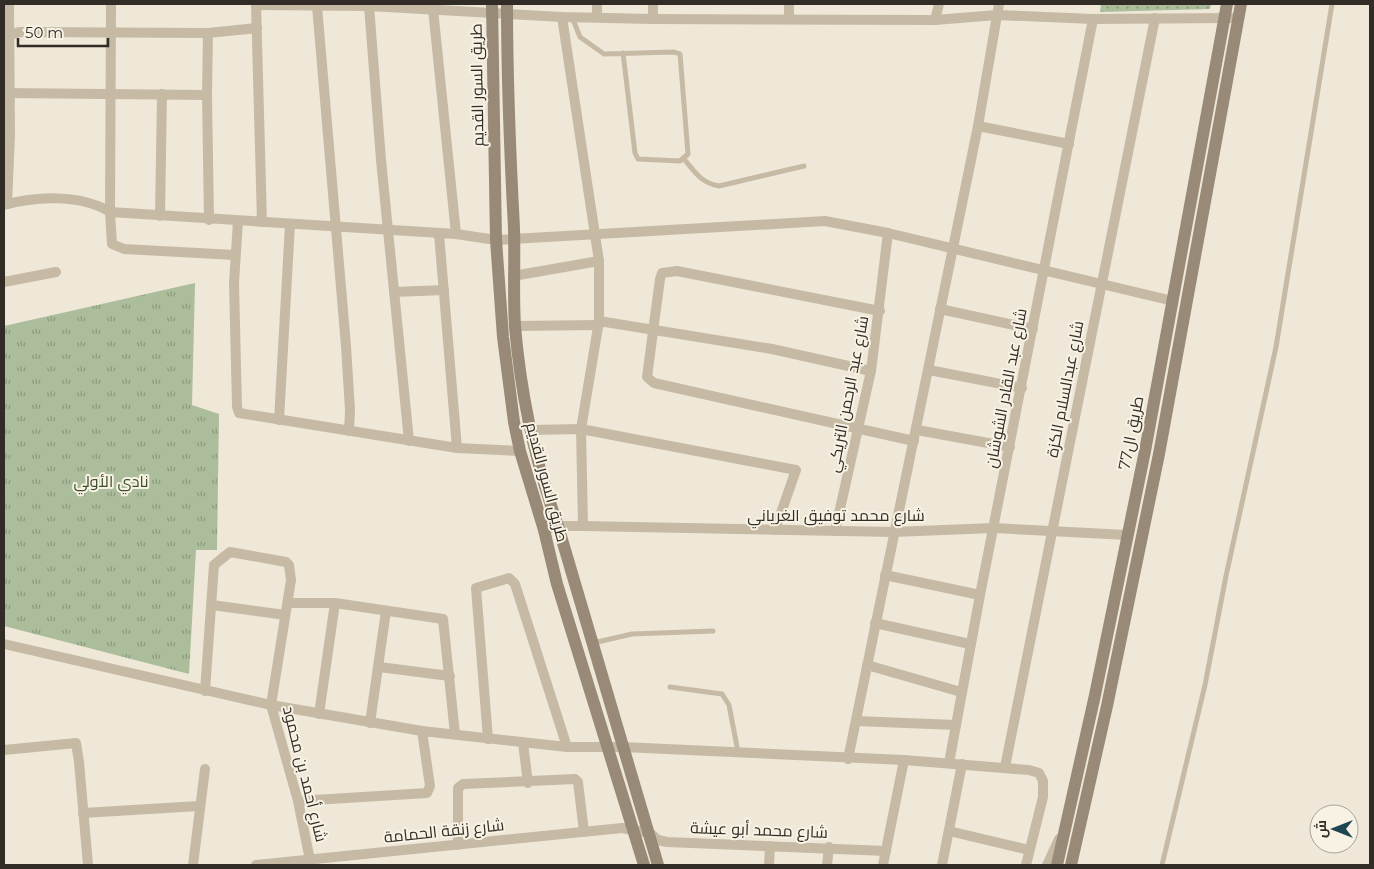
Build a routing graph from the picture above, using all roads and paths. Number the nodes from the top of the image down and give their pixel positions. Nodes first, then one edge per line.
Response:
1 (9, 4) edge
2 (111, 4) edge
3 (256, 4) edge
4 (597, 4) edge
5 (653, 4) edge
6 (789, 4) edge
7 (938, 4) edge
8 (999, 4) edge
9 (1226, 4) edge
10 (1242, 4) edge
11 (1332, 4) edge
12 (300, 5) edge
13 (317, 6) junction
14 (369, 6) junction
15 (492, 8) edge
16 (433, 9) junction
17 (507, 9) edge
18 (997, 15) junction
19 (567, 17) junction
20 (597, 17) junction
21 (1224, 17) junction
22 (1155, 18) junction
23 (1239, 18) junction
24 (653, 19) junction
25 (789, 19) junction
26 (1093, 19) junction
27 (935, 20) junction
28 (257, 28) junction
29 (111, 32) junction
30 (208, 32) junction
31 (6, 37) edge
32 (623, 53) junction
33 (6, 93) edge
34 (112, 93) junction
35 (162, 94) junction
36 (207, 96) junction
37 (978, 126) junction
38 (7, 136) edge
39 (1069, 144) junction
40 (684, 158) junction
41 (804, 166) dead end
42 (5, 204) edge
43 (110, 212) junction
44 (160, 216) junction
45 (209, 220) junction
46 (238, 222) junction
47 (262, 222) junction
48 (290, 224) junction
49 (335, 226) junction
50 (388, 231) junction
51 (888, 233) junction
52 (439, 234) junction
53 (456, 234) junction
54 (596, 235) junction
55 (496, 240) junction
56 (514, 240) junction
57 (952, 249) junction
58 (235, 255) junction
59 (599, 261) junction
60 (1044, 271) junction
61 (56, 272) dead end
62 (513, 276) junction
63 (4, 282) edge
64 (1102, 284) junction
65 (444, 290) junction
66 (394, 292) junction
67 (1173, 301) junction
68 (940, 309) junction
69 (880, 311) junction
70 (599, 323) junction
71 (515, 326) junction
72 (653, 328) junction
73 (1033, 329) junction
74 (929, 370) junction
75 (871, 372) junction
76 (1022, 388) junction
77 (279, 420) junction
78 (581, 429) junction
79 (857, 429) junction
80 (531, 430) junction
81 (917, 430) junction
82 (350, 431) junction
83 (409, 441) junction
84 (914, 441) junction
85 (1010, 447) junction
86 (457, 448) junction
87 (520, 451) junction
88 (1145, 451) junction
89 (1158, 454) junction
90 (558, 526) junction
91 (583, 526) junction
92 (994, 528) junction
93 (544, 530) junction
94 (775, 530) junction
95 (835, 531) junction
96 (1052, 531) junction
97 (893, 532) junction
98 (1127, 535) junction
99 (885, 575) junction
100 (980, 595) junction
101 (288, 603) junction
102 (335, 603) junction
103 (212, 605) junction
104 (386, 611) junction
105 (285, 615) junction
106 (875, 623) junction
107 (712, 631) dead end
108 (4, 644) edge
109 (593, 644) junction
110 (970, 644) junction
111 (867, 665) junction
112 (378, 667) junction
113 (450, 676) junction
114 (670, 686) dead end
115 (204, 691) junction
116 (962, 692) junction
117 (271, 705) junction
118 (319, 714) junction
119 (856, 721) junction
120 (370, 723) junction
121 (956, 726) junction
122 (422, 731) junction
123 (455, 734) junction
124 (488, 738) junction
125 (523, 743) junction
126 (567, 747) junction
127 (623, 747) junction
128 (609, 748) junction
129 (4, 750) edge
130 (738, 753) junction
131 (848, 759) junction
132 (904, 760) junction
133 (949, 763) junction
134 (962, 764) junction
135 (1005, 767) junction
136 (205, 769) dead end
137 (528, 782) junction
138 (298, 801) junction
139 (199, 806) junction
140 (83, 813) junction
141 (634, 830) junction
142 (948, 831) junction
143 (584, 832) junction
144 (1063, 832) junction
145 (650, 833) junction
146 (458, 845) junction
147 (770, 846) junction
148 (829, 847) junction
149 (1029, 850) junction
150 (886, 852) junction
151 (310, 863) edge
152 (88, 865) edge
153 (193, 865) edge
154 (256, 865) edge
155 (644, 865) edge
156 (658, 865) edge
157 (769, 865) edge
158 (828, 865) edge
159 (883, 865) edge
160 (942, 865) edge
161 (1026, 865) edge
162 (1047, 865) edge
163 (1057, 865) edge
164 (1071, 865) edge
165 (1162, 865) edge

1 - 31 street
2 - 29 street
3 - 12 street
3 - 28 street
4 - 20 street
5 - 24 street
6 - 25 street
7 - 27 street
8 - 18 street
9 - 21 main road, طريق ال77
10 - 23 main road, طريق ال77
11 - 165 lane
12 - 13 street
13 - 14 street
13 - 49 street
14 - 16 street
14 - 50 street
15 - 16 street
15 - 17 street
15 - 55 main road, طريق السور القديم
16 - 53 street
17 - 19 street
17 - 56 main road, طريق السور القديم
18 - 26 street
18 - 27 street
18 - 37 street
19 - 20 street
19 - 32 lane
19 - 54 street
20 - 24 street
21 - 22 street
21 - 23 street
21 - 67 main road, طريق ال77
22 - 26 street
22 - 64 street, شارع عبدالسلام الكزة
23 - 89 main road, طريق ال77
24 - 25 street
25 - 27 street
26 - 39 street, شارع عبد القادر الشوشان
28 - 30 street
28 - 47 street
29 - 30 street
29 - 31 street
29 - 34 street
30 - 36 street
31 - 33 street
32 - 40 lane
32 - 40 lane
33 - 34 street
33 - 38 street
34 - 35 street
34 - 43 street
35 - 36 street
35 - 44 street
36 - 45 street
37 - 39 street
37 - 57 street
38 - 42 street
39 - 60 street, شارع عبد القادر الشوشان
40 - 41 lane
42 - 43 street
43 - 44 street
43 - 58 street
44 - 45 street
45 - 46 street
46 - 47 street
46 - 58 street
47 - 48 street
48 - 49 street
48 - 77 street
49 - 50 street
49 - 82 street
50 - 52 street
50 - 66 street
51 - 54 street
51 - 57 street
51 - 69 street, شارع عبد الرحمن التريكي
52 - 53 street
52 - 65 street
53 - 55 street
54 - 56 street
54 - 59 street
55 - 56 street
55 - 87 main road, طريق السور القديم
56 - 62 main road, طريق السور القديم
57 - 60 street
57 - 68 street
58 - 77 street
59 - 62 street
59 - 70 street
60 - 64 street
60 - 73 street, شارع عبد القادر الشوشان
61 - 63 street
62 - 71 main road, طريق السور القديم
64 - 67 street
64 - 96 street, شارع عبدالسلام الكزة
65 - 66 street
65 - 86 street
66 - 83 street
67 - 88 main road, طريق ال77
68 - 73 street
68 - 74 street
69 - 72 street
69 - 75 street, شارع عبد الرحمن التريكي
70 - 71 street
70 - 72 street
70 - 78 street
71 - 80 main road, طريق السور القديم
72 - 75 street
72 - 79 street
73 - 76 street, شارع عبد القادر الشوشان
74 - 76 street
74 - 81 street
75 - 79 street, شارع عبد الرحمن التريكي
76 - 85 street, شارع عبد القادر الشوشان
77 - 82 street
78 - 80 street
78 - 91 street
78 - 94 street
79 - 84 street
79 - 95 street, شارع عبد الرحمن التريكي
80 - 90 main road, طريق السور القديم
81 - 84 street
81 - 85 street
82 - 83 street
83 - 86 street
84 - 97 street
85 - 92 street, شارع عبد القادر الشوشان
86 - 87 street
87 - 93 main road, طريق السور القديم
88 - 89 main road
88 - 98 main road, طريق ال77
89 - 164 main road, طريق ال77
90 - 91 street, شارع محمد توفيق الغرياني
90 - 93 street, شارع محمد توفيق الغرياني
90 - 109 main road, طريق السور القديم
91 - 94 street, شارع محمد توفيق الغرياني
92 - 96 street, شارع محمد توفيق الغرياني
92 - 97 street, شارع محمد توفيق الغرياني
92 - 100 street, شارع عبد القادر الشوشان
93 - 128 main road, طريق السور القديم
94 - 95 street, شارع محمد توفيق الغرياني
95 - 97 street, شارع محمد توفيق الغرياني
96 - 98 street, شارع محمد توفيق الغرياني
96 - 135 street, شارع عبدالسلام الكزة
97 - 99 street
98 - 144 main road, طريق ال77
99 - 100 street
99 - 106 street
100 - 110 street, شارع عبد القادر الشوشان
101 - 102 street
101 - 103 street, شارع أحمد بن محمود
101 - 105 street, شارع أحمد بن محمود
102 - 104 street
102 - 118 street
103 - 105 street
103 - 115 street
104 - 112 street
104 - 113 street
105 - 117 street, شارع أحمد بن محمود
106 - 110 street
106 - 111 street
107 - 109 lane
108 - 115 street
109 - 127 main road, طريق السور القديم
110 - 116 street, شارع عبد القادر الشوشان
111 - 116 street
111 - 119 street
112 - 113 street
112 - 120 street
113 - 123 street
114 - 130 lane
115 - 117 street
116 - 121 street, شارع عبد القادر الشوشان
117 - 118 street
117 - 138 street, شارع أحمد بن محمود
118 - 120 street
119 - 121 street
119 - 131 street
120 - 122 street
121 - 133 street, شارع عبد القادر الشوشان
122 - 123 street
122 - 138 street
123 - 124 street
124 - 125 street
124 - 126 street
125 - 126 street
125 - 137 street
126 - 128 street
127 - 128 street
127 - 130 street
127 - 145 main road, طريق السور القديم
128 - 141 main road, طريق السور القديم
129 - 140 street
130 - 131 street
131 - 132 street
132 - 133 street
132 - 150 street
133 - 134 street
134 - 135 street
134 - 142 street
135 - 149 street
136 - 139 street
137 - 143 street
137 - 146 street
138 - 151 street, شارع أحمد بن محمود
139 - 140 street
139 - 153 street
140 - 152 street
141 - 143 street, شارع زنقة الحمامة
141 - 145 street, شارع محمد أبو عيشة
141 - 155 main road, طريق السور القديم
142 - 149 street
142 - 160 street
143 - 146 street, شارع زنقة الحمامة
144 - 162 street
144 - 163 main road, طريق ال77
145 - 147 street, شارع محمد أبو عيشة
145 - 156 main road, طريق السور القديم
146 - 151 street, شارع زنقة الحمامة
147 - 148 street, شارع محمد أبو عيشة
147 - 157 street
148 - 150 street, شارع محمد أبو عيشة
148 - 158 street
149 - 161 street
150 - 159 street
151 - 154 street, شارع زنقة الحمامة

